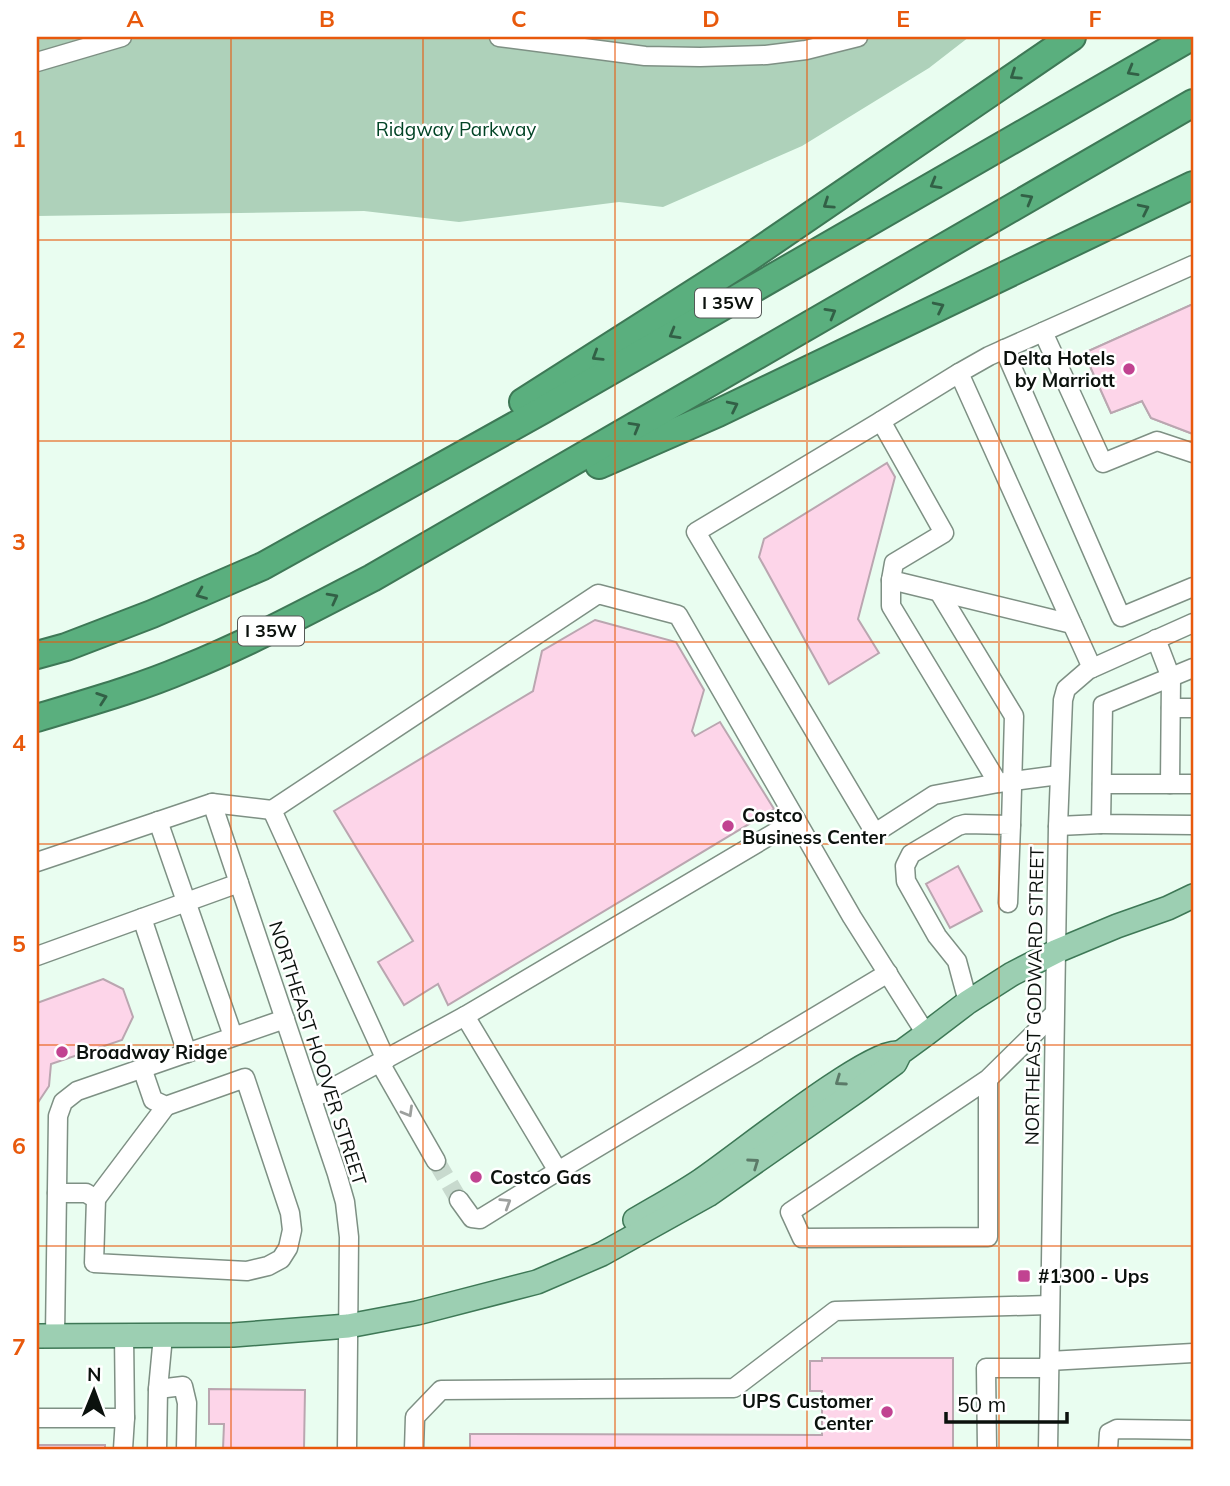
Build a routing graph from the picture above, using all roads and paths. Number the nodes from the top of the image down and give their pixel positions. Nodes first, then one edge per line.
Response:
1 (122, 37) edge
2 (499, 37) edge
3 (858, 37) edge
4 (1072, 37) edge
5 (1191, 37) edge
6 (37, 62) edge
7 (1193, 103) edge
8 (1193, 185) edge
9 (1193, 265) edge
10 (1042, 332) junction
11 (1004, 349) junction
12 (959, 373) junction
13 (881, 421) junction
14 (1193, 453) edge
15 (491, 511) junction
16 (263, 565) junction
17 (891, 580) junction
18 (1193, 587) edge
19 (939, 592) junction
20 (1193, 623) edge
21 (1072, 624) junction
22 (1156, 639) junction
23 (37, 655) edge
24 (1092, 668) junction
25 (1193, 668) edge
26 (1171, 678) junction
27 (1171, 708) junction
28 (1193, 708) edge
29 (37, 718) edge
30 (1059, 775) junction
31 (1005, 783) junction
32 (1170, 783) junction
33 (1102, 784) junction
34 (1193, 784) edge
35 (212, 803) junction
36 (272, 810) junction
37 (796, 820) junction
38 (158, 821) junction
39 (1101, 824) junction
40 (1011, 825) junction
41 (1058, 825) junction
42 (1193, 825) edge
43 (37, 862) edge
44 (239, 883) junction
45 (1193, 896) edge
46 (186, 902) junction
47 (1008, 903) dead end
48 (1193, 906) edge
49 (1168, 908) junction
50 (142, 918) junction
51 (1057, 951) junction
52 (37, 956) edge
53 (888, 973) junction
54 (968, 1002) junction
55 (1054, 1014) junction
56 (465, 1016) junction
57 (285, 1018) junction
58 (926, 1034) junction
59 (233, 1037) junction
60 (187, 1053) junction
61 (383, 1062) junction
62 (142, 1068) junction
63 (988, 1079) junction
64 (312, 1099) junction
65 (166, 1106) junction
66 (436, 1161) tunnel mouth
67 (558, 1171) junction
68 (57, 1193) junction
69 (96, 1199) junction
70 (459, 1200) tunnel mouth
71 (37, 1267) edge
72 (55, 1267) junction
73 (1049, 1305) junction
74 (348, 1326) junction
75 (124, 1335) junction
76 (46, 1336) edge
77 (163, 1336) junction
78 (1193, 1353) edge
79 (1049, 1365) junction
80 (158, 1389) junction
81 (37, 1418) edge
82 (125, 1418) junction
83 (1193, 1430) edge
84 (123, 1449) edge
85 (157, 1449) edge
86 (186, 1449) edge
87 (346, 1449) edge
88 (414, 1449) edge
89 (986, 1449) edge
90 (1048, 1449) edge
91 (1108, 1449) edge

1 - 6 street
2 - 3 street
4 -> 16 highway
5 -> 16 highway, I 35W
15 -> 7 highway, I 35W
15 -> 8 highway
9 - 10 street
10 - 11 street
10 - 14 street
11 - 12 street
11 - 18 street
12 - 13 street
12 - 21 street
13 - 17 street
13 - 31 street
29 -> 15 highway, I 35W
16 -> 23 highway, I 35W
17 - 19 street
17 - 31 street
19 - 21 street
19 - 31 street
20 - 22 street, NORTHEAST GODWARD STREET
21 - 24 street
22 - 24 street, NORTHEAST GODWARD STREET
22 - 26 street
24 - 30 street, NORTHEAST GODWARD STREET
25 - 26 street
26 - 27 street
26 - 33 street
27 - 28 street
27 - 32 street
30 - 31 street
30 - 41 street, NORTHEAST GODWARD STREET
31 - 40 street
32 - 33 street
32 - 34 street
33 - 39 street
35 - 36 street
35 - 38 street
35 - 44 street, NORTHEAST HOOVER STREET
36 - 37 street
36 - 61 street
37 - 53 street
37 - 56 street
38 - 43 street
38 - 46 street
39 - 41 street
39 - 42 street
40 - 47 street
40 - 54 street
41 - 51 street, NORTHEAST GODWARD STREET
44 - 46 street
44 - 57 street, NORTHEAST HOOVER STREET
45 - 49 main road
46 - 50 street
46 - 59 street
48 - 49 main road
49 - 51 main road
50 - 52 street
50 - 60 street
51 - 54 main road
51 - 55 street, NORTHEAST GODWARD STREET
53 - 58 street
53 - 67 street
54 - 58 main road
55 - 63 street
55 - 73 street, NORTHEAST GODWARD STREET
56 - 61 street
56 - 67 street
57 - 59 street
57 - 64 street, NORTHEAST HOOVER STREET
58 - 74 main road
59 - 60 street
60 - 62 street
61 - 64 street
61 -> 66 street
62 - 65 street
62 - 68 street
63 - 63 street
64 - 74 street, NORTHEAST HOOVER STREET
65 - 69 street
65 - 69 street
70 -> 67 street
68 - 69 street
68 - 72 street
71 - 72 street
72 - 76 street
73 - 79 street, NORTHEAST GODWARD STREET
73 - 88 street
74 - 77 main road
74 - 87 street, NORTHEAST HOOVER STREET
75 - 76 main road
75 - 77 main road
75 - 82 street
77 - 80 street
78 - 79 street
79 - 89 street
79 - 90 street, NORTHEAST GODWARD STREET
80 - 85 street
80 - 86 street
81 - 82 street
82 - 84 street
83 - 91 street

